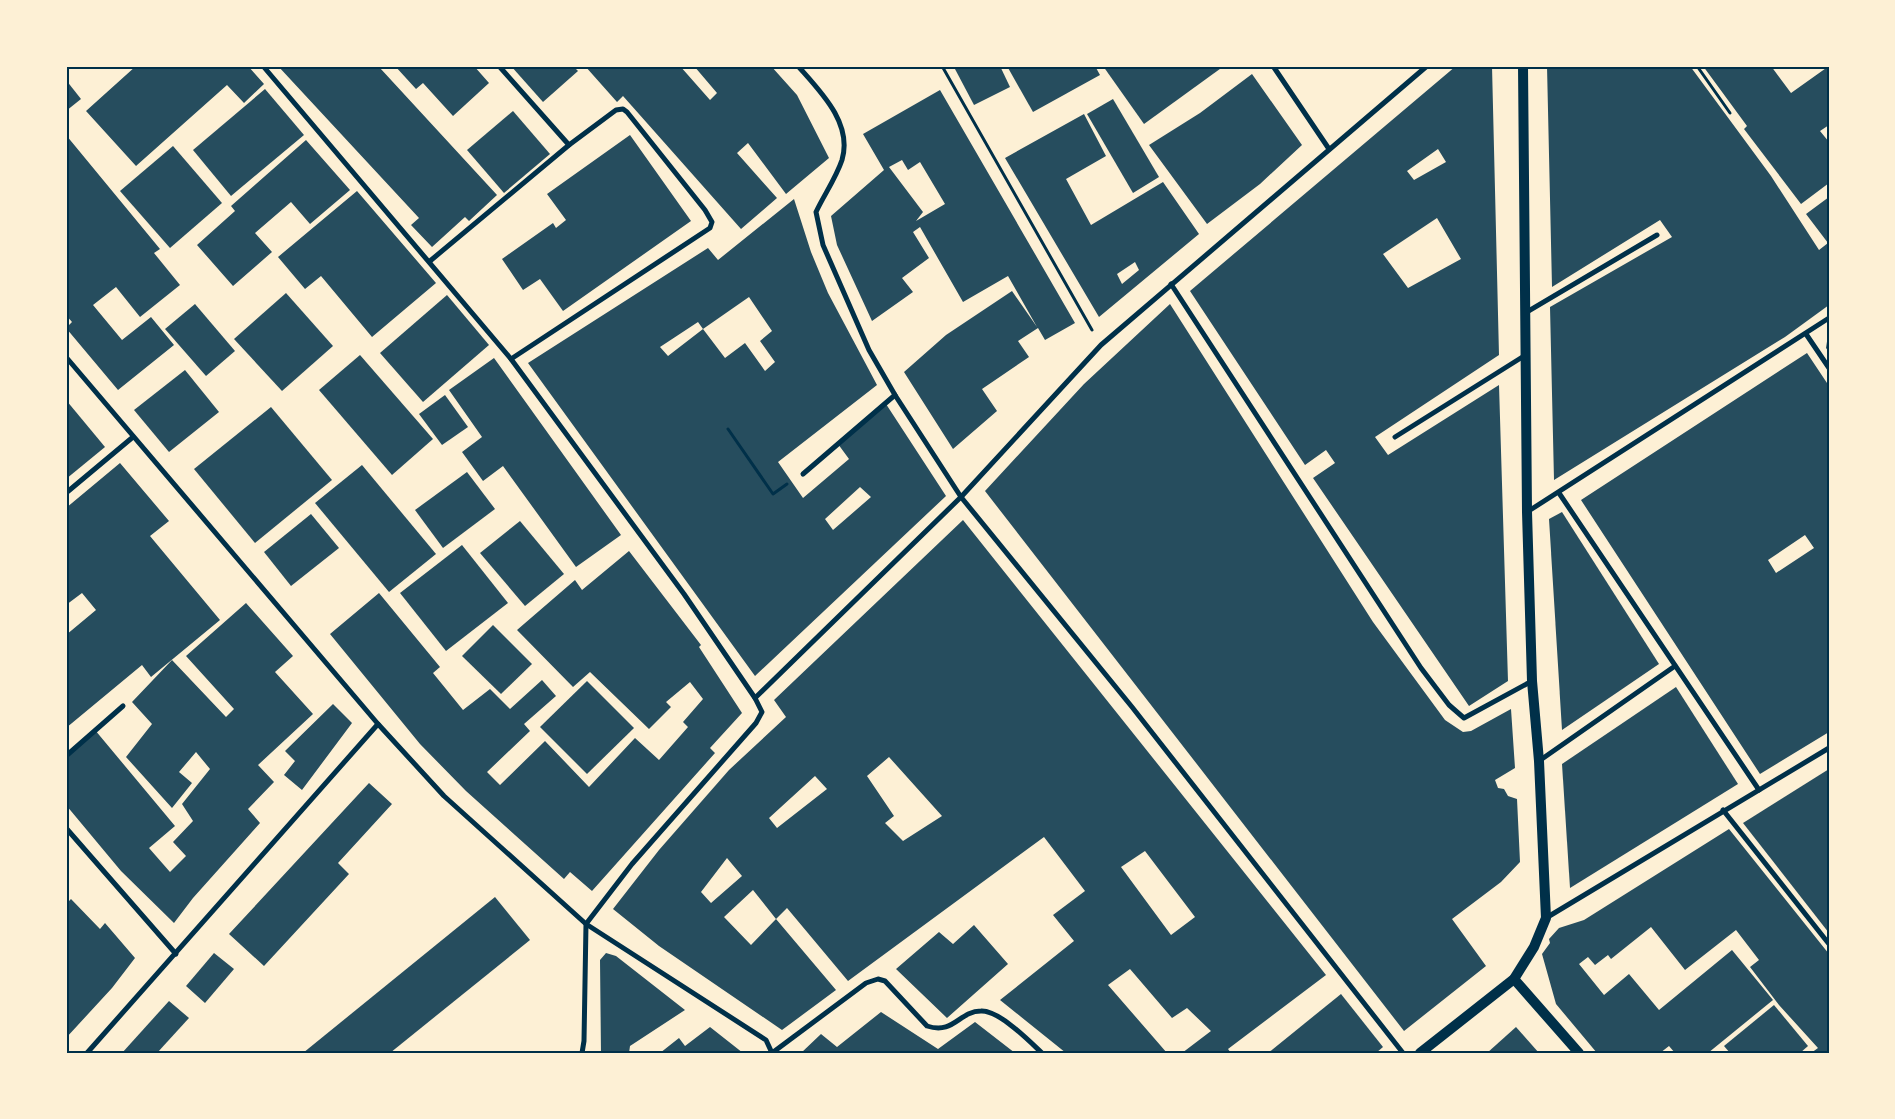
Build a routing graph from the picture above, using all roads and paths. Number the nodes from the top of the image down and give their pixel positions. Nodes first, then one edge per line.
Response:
1 (263, 66) edge
2 (499, 66) edge
3 (798, 66) edge
4 (942, 66) edge
5 (1273, 66) edge
6 (1426, 66) edge
7 (1523, 66) edge
8 (1697, 66) edge
9 (1730, 113) dead end
10 (569, 145) junction
11 (1329, 149) junction
12 (1657, 235) dead end
13 (430, 261) junction
14 (1172, 284) junction
15 (1525, 313) junction
16 (1829, 318) edge
17 (1806, 334) junction
18 (1101, 345) junction
19 (1525, 356) junction
20 (66, 357) edge
21 (511, 359) junction
22 (1829, 368) edge
23 (895, 395) junction
24 (728, 429) dead end
25 (133, 437) junction
26 (1395, 437) dead end
27 (803, 474) joint
28 (66, 493) edge
29 (1559, 493) junction
30 (961, 497) junction
31 (1527, 512) junction
32 (1675, 666) junction
33 (1532, 681) junction
34 (755, 698) junction
35 (123, 706) dead end
36 (378, 724) junction
37 (1829, 748) edge
38 (66, 756) edge
39 (1539, 761) junction
40 (1759, 790) junction
41 (1723, 810) junction
42 (66, 828) edge
43 (1546, 918) junction
44 (586, 924) junction
45 (1829, 944) edge
46 (176, 954) junction
47 (1514, 978) junction
48 (87, 1053) edge
49 (582, 1053) edge
50 (1042, 1053) edge
51 (1403, 1053) edge
52 (1420, 1053) edge
53 (1578, 1053) edge

1 - 13 street
2 - 10 street
3 - 23 street
4 - 18 path
5 - 11 street
6 - 11 street
7 - 15 main road
8 - 9 path
10 - 13 street
10 - 21 street
11 - 14 street
12 - 15 street
13 - 21 street
14 - 18 street
14 - 33 street
15 - 19 main road
16 - 17 street
17 - 22 street
17 - 29 street
18 - 30 street
19 - 26 street
19 - 31 main road
20 - 25 street
21 - 34 street
23 - 27 street
23 - 30 street
24 - 27 path
25 - 28 street
25 - 36 street
29 - 31 street
29 - 32 street
30 - 34 street
30 - 51 street
31 - 33 main road
32 - 39 street
32 - 40 street
33 - 39 main road
34 - 44 street
35 - 38 street
36 - 44 street
36 - 46 street
37 - 40 street
39 - 43 main road
40 - 41 street
41 - 43 street
41 - 45 street
42 - 46 street
43 - 47 main road
44 - 49 street
44 - 50 street
46 - 48 street
47 - 52 main road
47 - 53 main road

